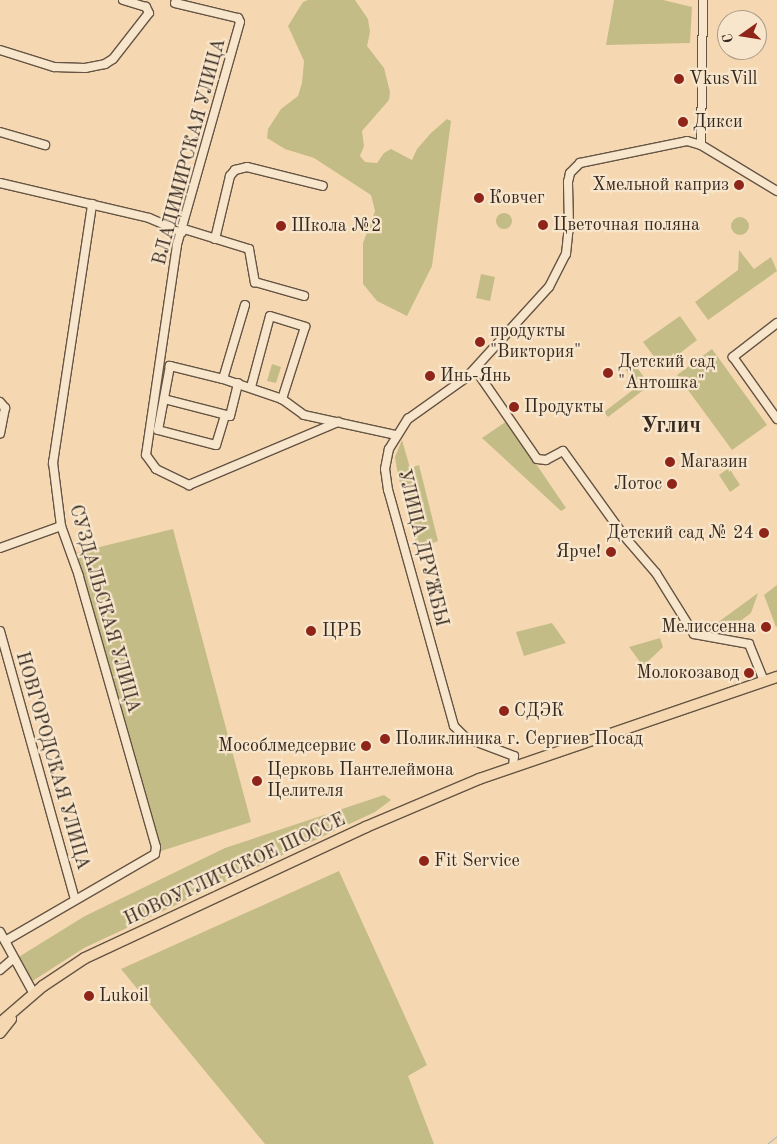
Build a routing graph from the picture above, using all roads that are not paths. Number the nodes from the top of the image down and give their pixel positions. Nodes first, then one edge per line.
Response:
1 (123, 0) edge
2 (704, 0) edge
3 (175, 3) dead end
4 (0, 50) edge
5 (0, 132) edge
6 (45, 145) dead end
7 (701, 145) junction
8 (0, 183) edge
9 (323, 186) dead end
10 (777, 191) edge
11 (92, 204) junction
12 (183, 230) junction
13 (215, 238) junction
14 (304, 296) dead end
15 (245, 305) dead end
16 (777, 323) edge
17 (475, 368) junction
18 (223, 379) junction
19 (238, 383) junction
20 (251, 386) junction
21 (164, 399) junction
22 (282, 399) junction
23 (0, 402) edge
24 (225, 414) junction
25 (777, 419) edge
26 (338, 422) junction
27 (0, 434) edge
28 (396, 435) junction
29 (60, 526) junction
30 (0, 548) edge
31 (0, 631) edge
32 (777, 677) edge
33 (764, 682) junction
34 (514, 756) junction
35 (527, 763) junction
36 (513, 768) junction
37 (76, 900) junction
38 (0, 932) edge
39 (5, 941) junction
40 (14, 958) junction
41 (0, 970) edge
42 (34, 994) junction
43 (16, 1012) junction
44 (0, 1024) edge
45 (0, 1034) edge

1 - 4 street
2 - 7 street
3 - 12 street, ВЛАДИМИРСКАЯ УЛИЦА
5 - 6 street
7 - 10 street, УЛИЦА ДРУЖБЫ
7 - 17 street, УЛИЦА ДРУЖБЫ
8 - 11 street
9 - 13 street
11 - 12 street
11 - 29 street, СУЗДАЛЬСКАЯ УЛИЦА
12 - 13 street
12 - 26 street, ВЛАДИМИРСКАЯ УЛИЦА
13 - 14 street
15 - 18 street
16 - 25 street
17 - 28 street, УЛИЦА ДРУЖБЫ
17 - 33 street
18 - 19 street
18 - 21 street
19 - 20 street
19 - 24 street
20 - 22 street
20 - 22 street
21 - 24 street
21 - 24 street
22 - 26 street
23 - 27 street
26 - 28 street
28 - 34 street, УЛИЦА ДРУЖБЫ
29 - 30 street
29 - 37 street, СУЗДАЛЬСКАЯ УЛИЦА
31 - 37 street, НОВГОРОДСКАЯ УЛИЦА
32 - 33 main road, НОВОУГЛИЧСКОЕ ШОССЕ
33 - 35 main road, НОВОУГЛИЧСКОЕ ШОССЕ
34 - 35 street, УЛИЦА ДРУЖБЫ
34 - 36 street
35 - 36 main road, НОВОУГЛИЧСКОЕ ШОССЕ
36 - 42 main road, НОВОУГЛИЧСКОЕ ШОССЕ
37 - 39 street
38 - 39 street
39 - 40 street
40 - 41 street
40 - 42 street
42 - 43 main road, НОВОУГЛИЧСКОЕ ШОССЕ
43 - 44 main road, НОВОУГЛИЧСКОЕ ШОССЕ
43 - 45 main road, НОВОУГЛИЧСКОЕ ШОССЕ

